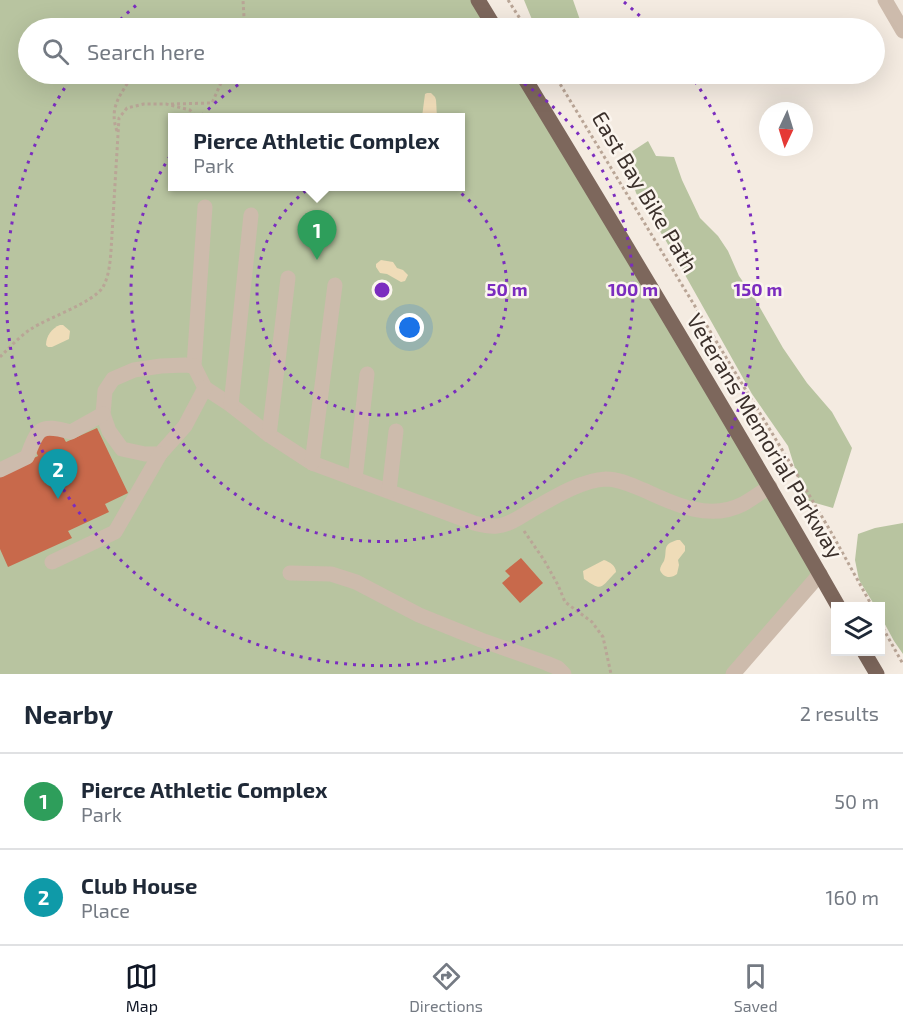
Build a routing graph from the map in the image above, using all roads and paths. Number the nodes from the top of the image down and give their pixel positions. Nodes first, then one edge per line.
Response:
1 (243, 0) edge
2 (478, 0) edge
3 (508, 0) edge
4 (885, 0) edge
5 (244, 18) edge
6 (489, 18) edge
7 (520, 18) edge
8 (903, 31) edge
9 (127, 84) edge
10 (221, 84) edge
11 (528, 84) edge
12 (560, 84) edge
13 (166, 104) junction
14 (193, 113) edge
15 (117, 133) junction
16 (205, 207) dead end
17 (250, 215) dead end
18 (288, 278) dead end
19 (335, 285) dead end
20 (0, 357) edge
21 (194, 366) junction
22 (367, 374) dead end
23 (205, 388) junction
24 (231, 405) junction
25 (103, 414) junction
26 (396, 431) dead end
27 (269, 435) junction
28 (160, 454) junction
29 (312, 463) junction
30 (0, 470) edge
31 (355, 479) junction
32 (770, 487) junction
33 (389, 491) junction
34 (516, 520) junction
35 (52, 562) dead end
36 (290, 573) dead end
37 (820, 574) junction
38 (836, 602) edge
39 (870, 602) edge
40 (885, 632) edge
41 (867, 656) edge
42 (903, 664) edge
43 (564, 674) edge
44 (611, 674) edge
45 (733, 674) edge
46 (877, 674) edge

1 - 5 path
2 - 6 main road
3 - 7 path
4 - 8 street
9 - 15 path
10 - 13 path
11 - 32 main road, Veterans Memorial Parkway
12 - 39 path, East Bay Bike Path
13 - 14 path
13 - 15 path
15 - 20 path
16 - 21 street
17 - 24 street
18 - 27 street
19 - 29 street
21 - 23 street
21 - 25 street
22 - 31 street
23 - 24 street
23 - 28 street
24 - 27 street
25 - 28 street
25 - 30 street
26 - 33 street
27 - 29 street
28 - 35 street
29 - 31 street
31 - 33 street
32 - 34 street
32 - 37 main road, Veterans Memorial Parkway
33 - 34 street
34 - 44 path
36 - 43 street
37 - 38 main road, Veterans Memorial Parkway
37 - 45 street
40 - 42 path
41 - 46 main road

